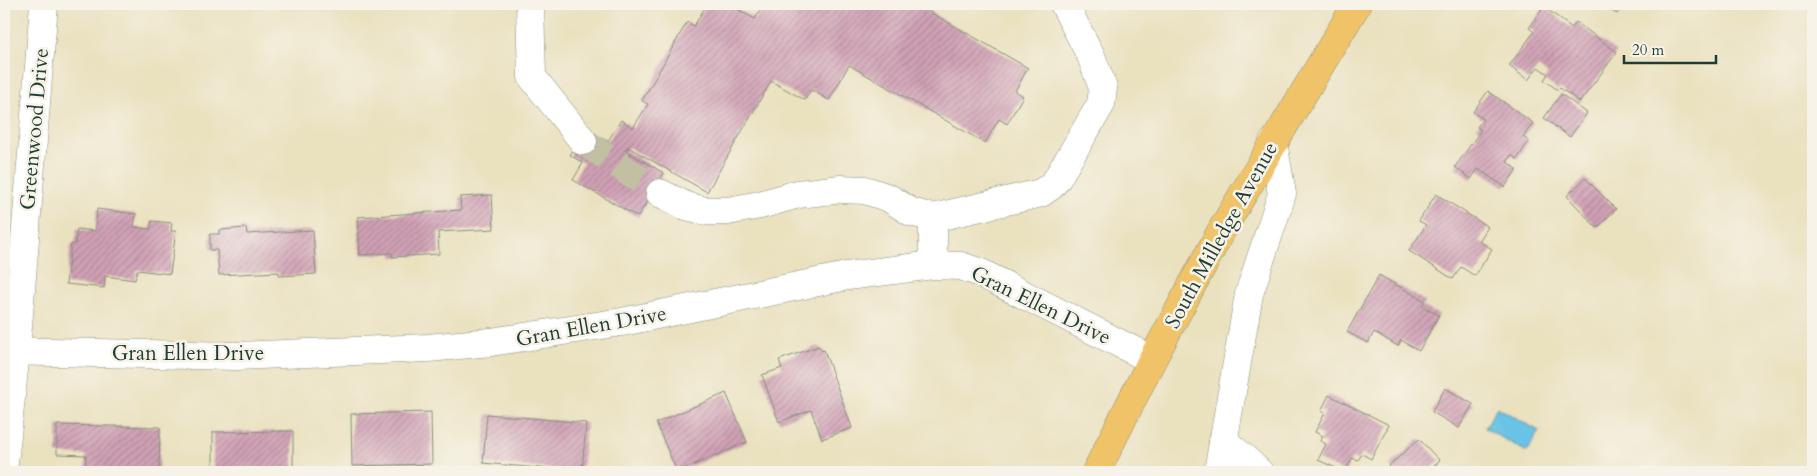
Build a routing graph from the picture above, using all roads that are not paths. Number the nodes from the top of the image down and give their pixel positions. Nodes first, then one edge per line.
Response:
1 (44, 4) edge
2 (530, 4) edge
3 (1064, 4) edge
4 (1357, 4) edge
5 (583, 141) tunnel mouth
6 (1273, 142) junction
7 (660, 193) tunnel mouth
8 (933, 218) junction
9 (933, 265) junction
10 (10, 351) edge
11 (1152, 360) junction
12 (1223, 441) junction
13 (4, 463) edge
14 (1096, 472) edge
15 (1218, 472) edge
16 (1259, 472) edge

1 - 10 street, Greenwood Drive
2 - 5 street
3 - 8 street
4 - 6 main road, South Milledge Avenue
6 - 11 main road, South Milledge Avenue
6 - 12 street
7 - 8 street
8 - 9 street
9 - 10 street, Gran Ellen Drive
9 - 11 street, Gran Ellen Drive
10 - 13 street, Greenwood Drive
11 - 14 main road, South Milledge Avenue
12 - 15 street
12 - 16 street

